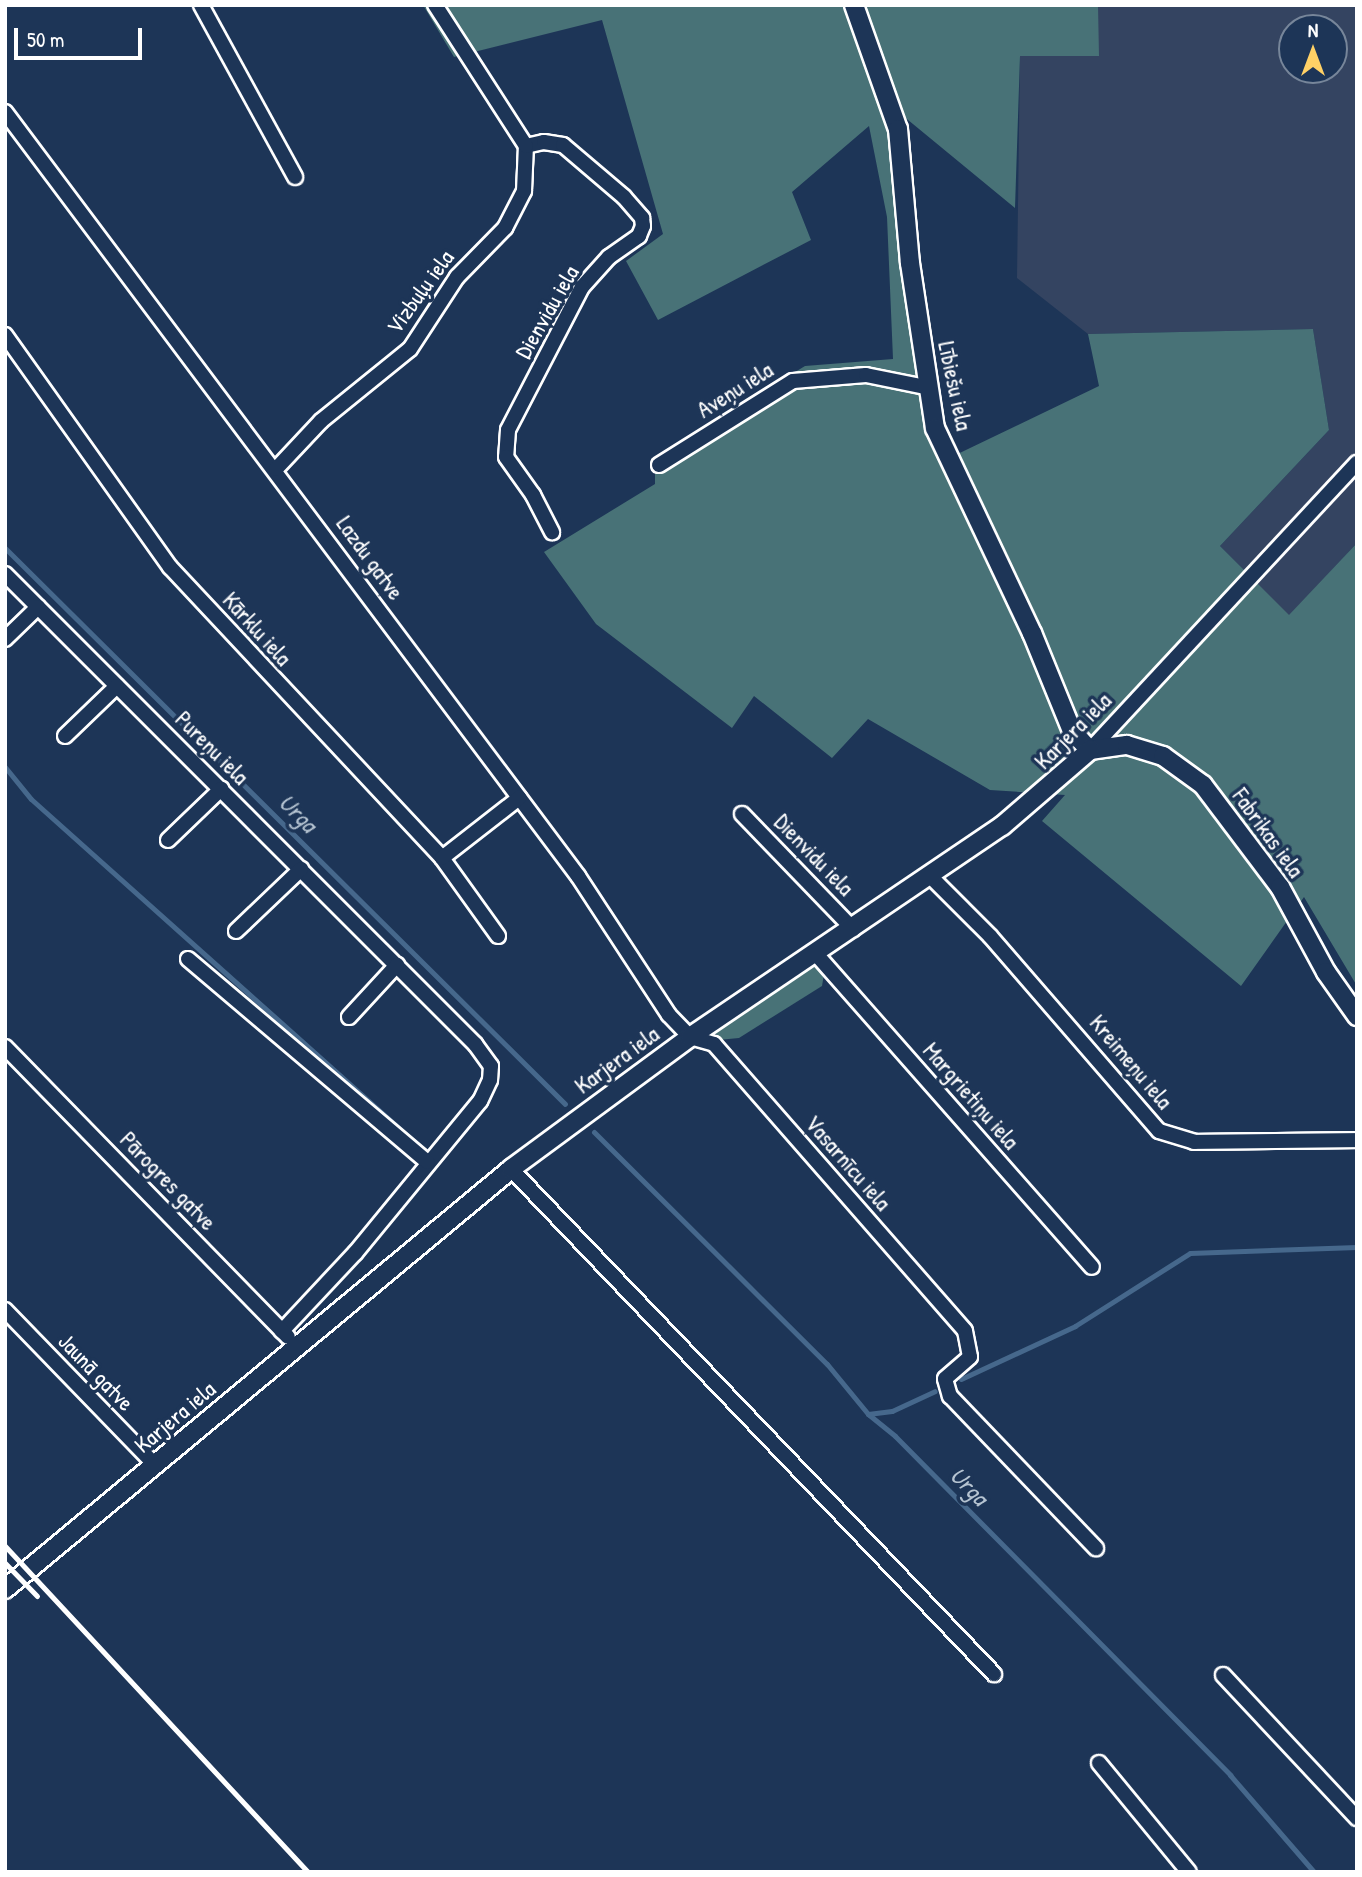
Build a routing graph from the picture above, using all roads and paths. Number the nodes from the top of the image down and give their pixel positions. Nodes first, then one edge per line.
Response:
1 (201, 5) edge
2 (435, 5) edge
3 (854, 5) edge
4 (5, 112) edge
5 (526, 146) junction
6 (295, 177) dead end
7 (5, 335) edge
8 (925, 387) junction
9 (1357, 463) edge
10 (659, 466) dead end
11 (276, 469) junction
12 (552, 532) dead end
13 (5, 574) edge
14 (38, 607) junction
15 (5, 639) edge
16 (117, 687) junction
17 (65, 736) dead end
18 (1090, 750) junction
19 (221, 789) junction
20 (519, 798) junction
21 (742, 814) dead end
22 (168, 839) dead end
23 (442, 858) junction
24 (301, 869) junction
25 (931, 877) junction
26 (853, 929) junction
27 (236, 931) dead end
28 (498, 936) dead end
29 (816, 954) junction
30 (188, 959) dead end
31 (397, 965) junction
32 (1357, 1016) edge
33 (349, 1017) dead end
34 (690, 1037) junction
35 (5, 1047) edge
36 (1357, 1140) edge
37 (428, 1162) junction
38 (511, 1169) junction
39 (1092, 1267) dead end
40 (5, 1310) edge
41 (282, 1331) junction
42 (297, 1348) junction
43 (155, 1465) junction
44 (1096, 1548) dead end
45 (5, 1589) edge
46 (994, 1674) dead end
47 (1223, 1675) dead end
48 (1099, 1763) dead end
49 (1357, 1818) edge
50 (1189, 1872) edge

1 - 6 street
2 - 5 street
3 - 8 street, Lībiešu iela
4 - 11 street, Lazdu gatve
5 - 11 street, Vizbuļu iela
5 - 12 street, Dienvidu iela
7 - 23 street, Kārklu iela
8 - 10 street, Aveņu iela
8 - 18 street, Lībiešu iela
9 - 18 street, Karjera iela
11 - 20 street, Lazdu gatve
13 - 14 street, Pureņu iela
14 - 15 street
14 - 16 street, Pureņu iela
16 - 17 street
16 - 19 street, Pureņu iela
18 - 25 street, Karjera iela
18 - 32 street, Fabrikas iela
19 - 22 street
19 - 24 street, Pureņu iela
20 - 23 street
20 - 34 street, Lazdu gatve
21 - 26 street, Dienvidu iela
23 - 28 street, Kārklu iela
24 - 27 street
24 - 31 street, Pureņu iela
25 - 26 street, Karjera iela
25 - 36 street, Kreimeņu iela
26 - 29 street, Karjera iela
29 - 34 street, Karjera iela
29 - 39 street, Margrietiņu iela
30 - 37 street
31 - 33 street
31 - 37 street, Pureņu iela
34 - 38 street, Karjera iela
34 - 44 street, Vasarnīcu iela
35 - 41 street, Pārogres gatve
37 - 41 street, Pureņu iela
38 - 42 street, Karjera iela
38 - 46 street
40 - 43 street, Jaunā gatve
41 - 42 street, Pārogres gatve
42 - 43 street, Karjera iela
43 - 45 street, Karjera iela
47 - 49 street
48 - 50 street

